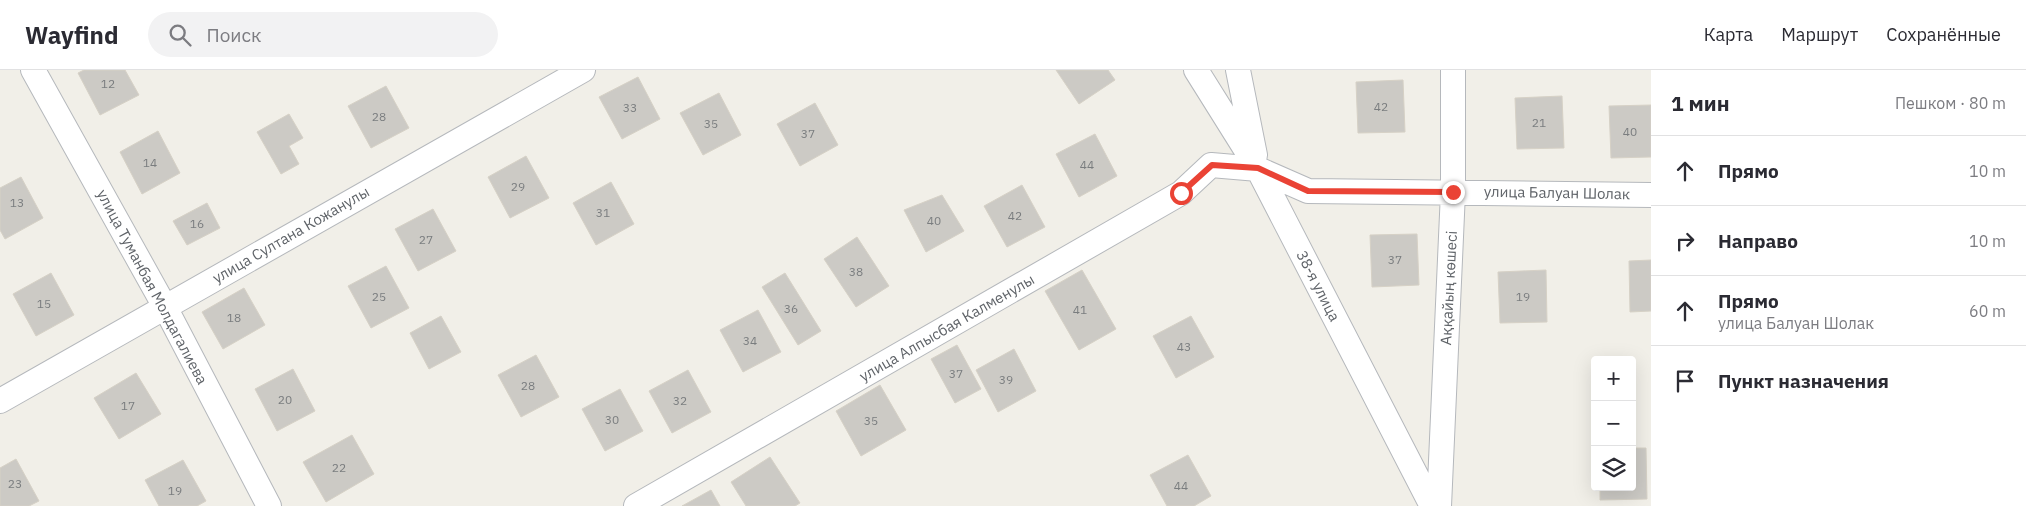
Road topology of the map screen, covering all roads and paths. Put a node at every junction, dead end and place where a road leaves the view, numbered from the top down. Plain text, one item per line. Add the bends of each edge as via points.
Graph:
1 (33, 70) edge
2 (582, 70) edge
3 (1196, 70) edge
4 (1238, 70) edge
5 (1453, 70) edge
6 (1258, 168) junction
7 (1453, 192) junction
8 (1651, 195) edge
9 (165, 307) junction
10 (0, 401) edge
11 (269, 506) edge
12 (636, 506) edge
13 (1432, 506) edge
14 (1439, 506) edge

1 - 9 street, улица Туманбая Молдагалиева
2 - 9 street, улица Султана Кожанулы
3 - 6 street, 38-я улица
4 - 6 street
5 - 7 street, Аққайың көшесі
6 - 7 street, улица Балуан Шолак via 1308,191
6 - 12 street, улица Алпысбая Калменулы via 1212,165 1181,193
6 - 13 street, 38-я улица
7 - 8 street, улица Балуан Шолак
7 - 14 street, Аққайың көшесі
9 - 10 street, улица Султана Кожанулы
9 - 11 street, улица Туманбая Молдагалиева

